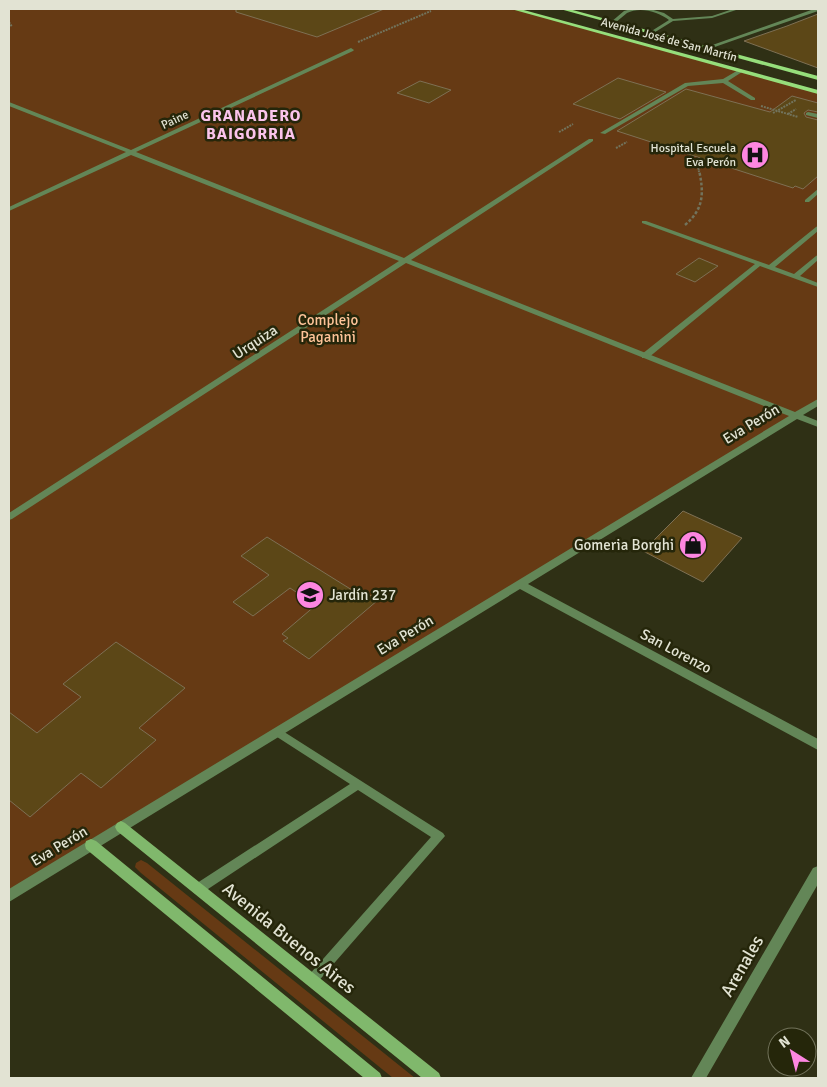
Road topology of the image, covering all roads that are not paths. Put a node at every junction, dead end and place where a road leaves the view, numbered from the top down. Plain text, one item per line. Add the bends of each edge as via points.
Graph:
1 (514, 9) edge
2 (563, 9) edge
3 (621, 9) edge
4 (637, 9) edge
5 (737, 9) edge
6 (818, 9) edge
7 (627, 12) junction
8 (672, 20) junction
9 (614, 22) junction
10 (633, 28) junction
11 (652, 33) junction
12 (615, 37) junction
13 (352, 47) road end
14 (708, 48) junction
15 (740, 71) junction
16 (818, 78) edge
17 (724, 81) junction
18 (818, 92) edge
19 (754, 101) road end
20 (9, 104) edge
21 (806, 116) road end
22 (818, 116) edge
23 (603, 133) dead end
24 (591, 140) dead end
25 (131, 152) junction
26 (818, 191) edge
27 (807, 201) dead end
28 (9, 209) edge
29 (644, 222) dead end
30 (818, 228) edge
31 (818, 257) edge
32 (405, 261) junction
33 (759, 264) junction
34 (770, 268) junction
35 (796, 277) junction
36 (818, 285) edge
37 (645, 356) junction
38 (818, 402) edge
39 (796, 416) junction
40 (818, 424) edge
41 (9, 517) edge
42 (520, 584) junction
43 (278, 732) junction
44 (818, 745) edge
45 (358, 784) junction
46 (121, 827) junction
47 (91, 845) junction
48 (818, 872) edge
49 (198, 889) junction
50 (9, 896) edge
51 (312, 980) junction
52 (375, 1078) edge
53 (434, 1078) edge
54 (698, 1078) edge

1 - 12 main road, Avenida José de San Martín
2 - 9 main road, Avenida José de San Martín
3 - 7 lane
4 - 7 lane
4 - 8 lane via 662,13
5 - 8 lane via 712,17
6 - 14 street
7 - 9 lane
8 - 11 lane
9 - 10 main road, Avenida José de San Martín
10 - 11 main road, Avenida José de San Martín
10 - 12 main road
11 - 14 main road, Avenida José de San Martín
12 - 15 main road, Avenida José de San Martín
13 - 25 street, Paine
14 - 16 main road, Avenida José de San Martín
15 - 17 street
15 - 18 main road, Avenida José de San Martín
17 - 19 street
17 - 23 street via 687,84
20 - 25 street
21 - 22 street
24 - 32 street, Urquiza
25 - 28 street, Paine
25 - 32 street
26 - 27 lane
29 - 33 lane
30 - 34 lane
31 - 35 lane
32 - 37 street
32 - 41 street, Urquiza
33 - 34 lane
33 - 37 lane
34 - 35 lane
35 - 36 lane
37 - 39 street
38 - 39 street, Eva Perón
39 - 40 street
39 - 42 street, Eva Perón
42 - 43 street, Eva Perón
42 - 44 street, San Lorenzo
43 - 45 lane
43 - 46 street, Eva Perón
45 - 49 lane
45 - 51 lane via 439,836
46 - 47 street, Eva Perón
46 - 49 main road, Avenida Buenos Aires
47 - 50 street, Eva Perón
47 - 52 main road
48 - 54 street, Arenales
49 - 51 main road, Avenida Buenos Aires
51 - 53 main road, Avenida Buenos Aires

